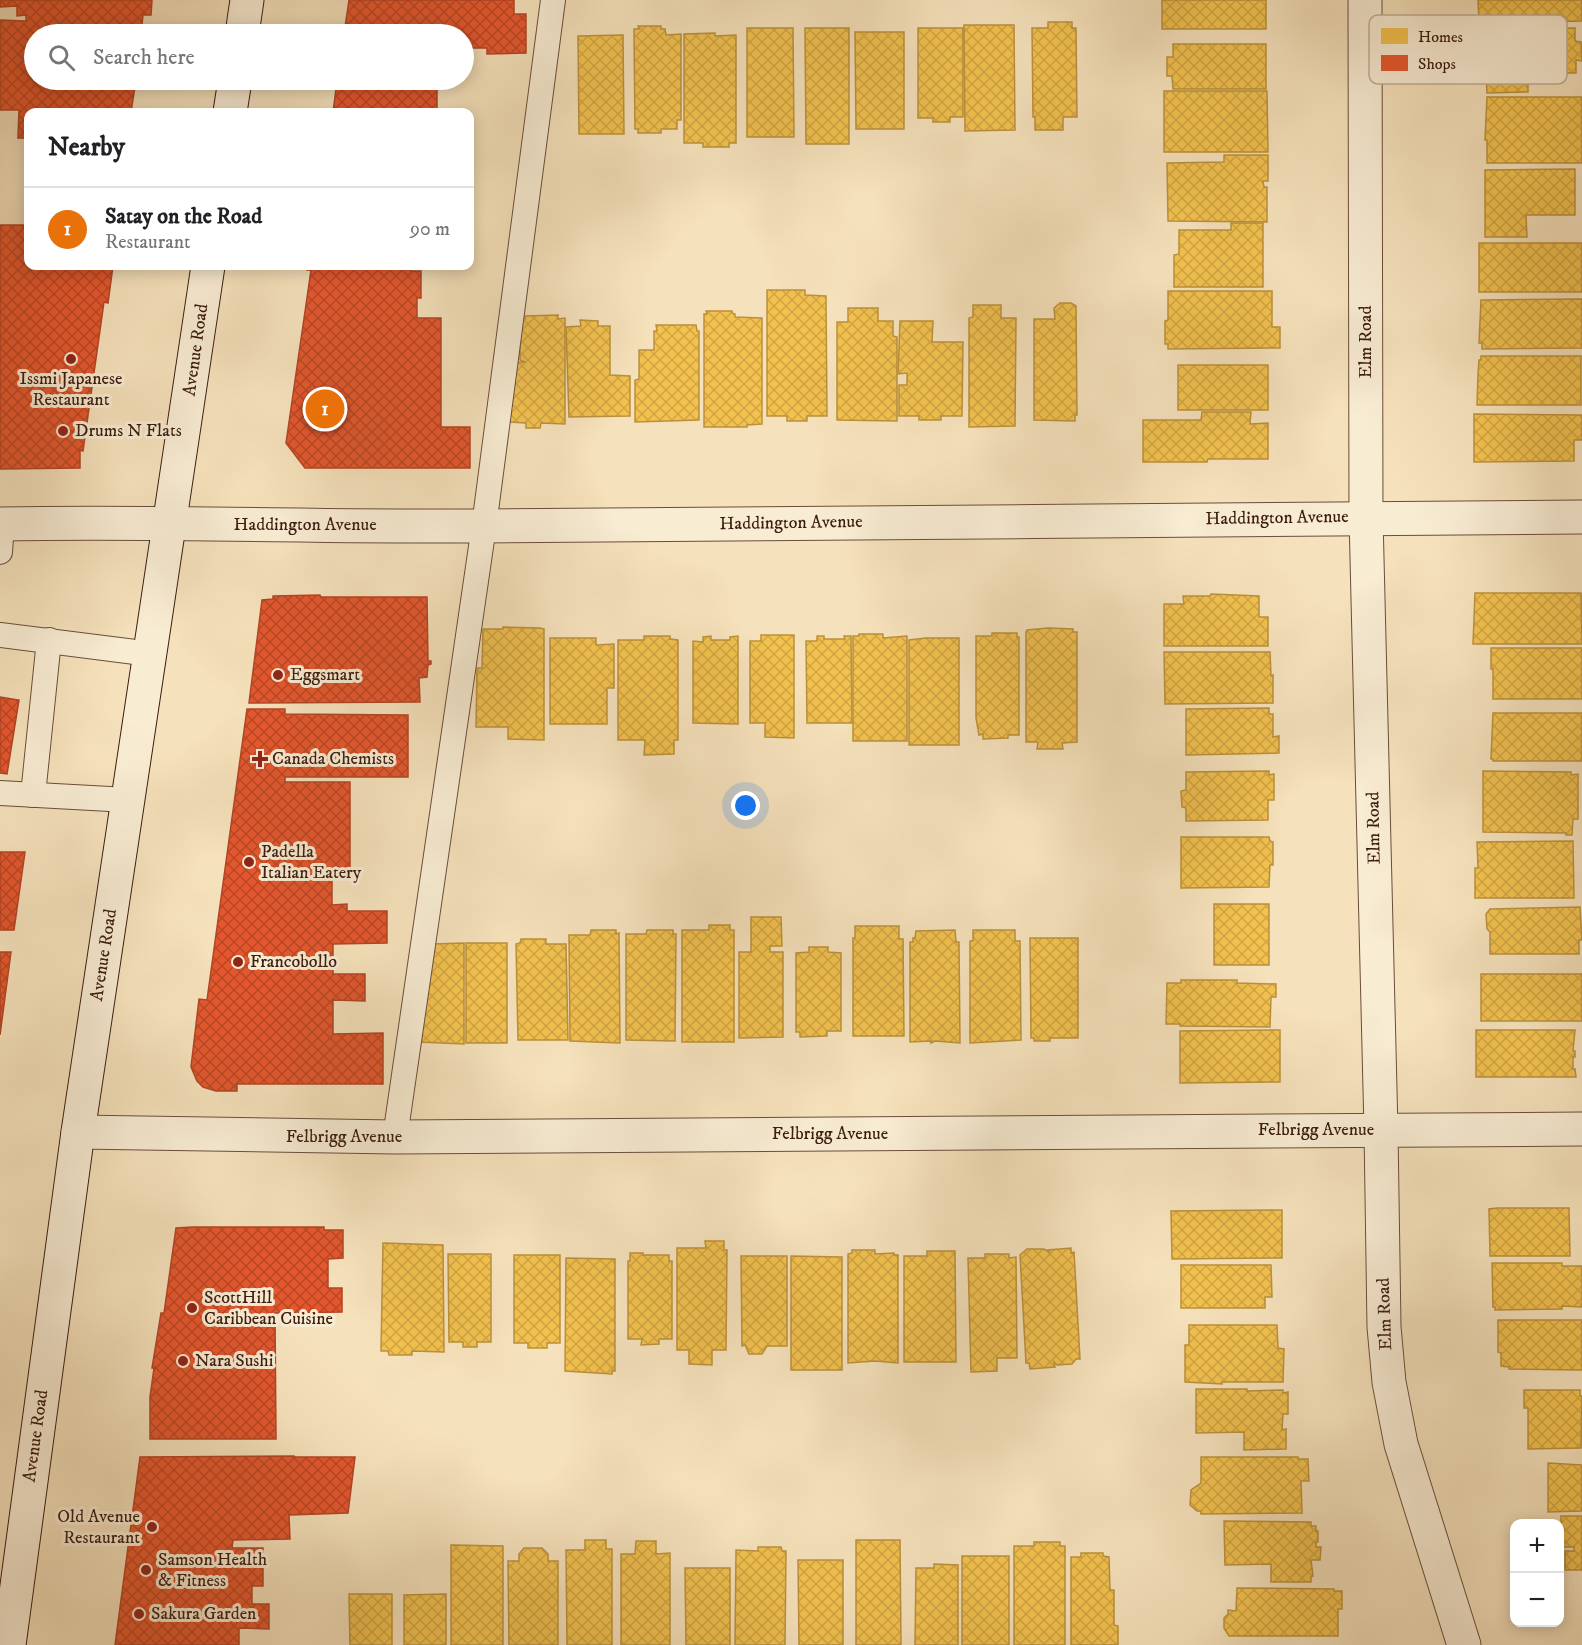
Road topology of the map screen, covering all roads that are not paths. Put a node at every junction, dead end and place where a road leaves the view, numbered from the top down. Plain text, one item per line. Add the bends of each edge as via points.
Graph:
1 (247, 0) edge
2 (553, 0) edge
3 (1365, 0) edge
4 (243, 24) edge
5 (233, 90) edge
6 (231, 108) edge
7 (207, 270) edge
8 (1366, 517) junction
9 (1582, 517) edge
10 (170, 525) junction
11 (484, 526) junction
12 (1, 533) edge
13 (0, 635) edge
14 (49, 640) junction
15 (151, 654) junction
16 (0, 793) edge
17 (33, 795) junction
18 (128, 800) junction
19 (1582, 1129) edge
20 (1382, 1130) junction
21 (78, 1132) junction
22 (395, 1137) junction
23 (9, 1645) edge
24 (1464, 1645) edge

1 - 4 street
2 - 11 lane
3 - 8 street, Elm Road
5 - 6 street
7 - 10 street, Avenue Road
8 - 9 street, Haddington Avenue
8 - 11 street, Haddington Avenue
8 - 20 street, Elm Road
10 - 11 street, Haddington Avenue
10 - 12 street, Haddington Avenue via 96,522
10 - 15 street, Avenue Road
11 - 22 lane
13 - 14 lane
14 - 15 lane
14 - 17 lane
15 - 18 street, Avenue Road
16 - 17 lane
17 - 18 lane
18 - 21 street, Avenue Road
19 - 20 street, Felbrigg Avenue
20 - 22 street, Felbrigg Avenue
20 - 24 street, Elm Road via 1384,1328 1389,1382 1401,1444
21 - 22 street, Felbrigg Avenue
21 - 23 street, Avenue Road

